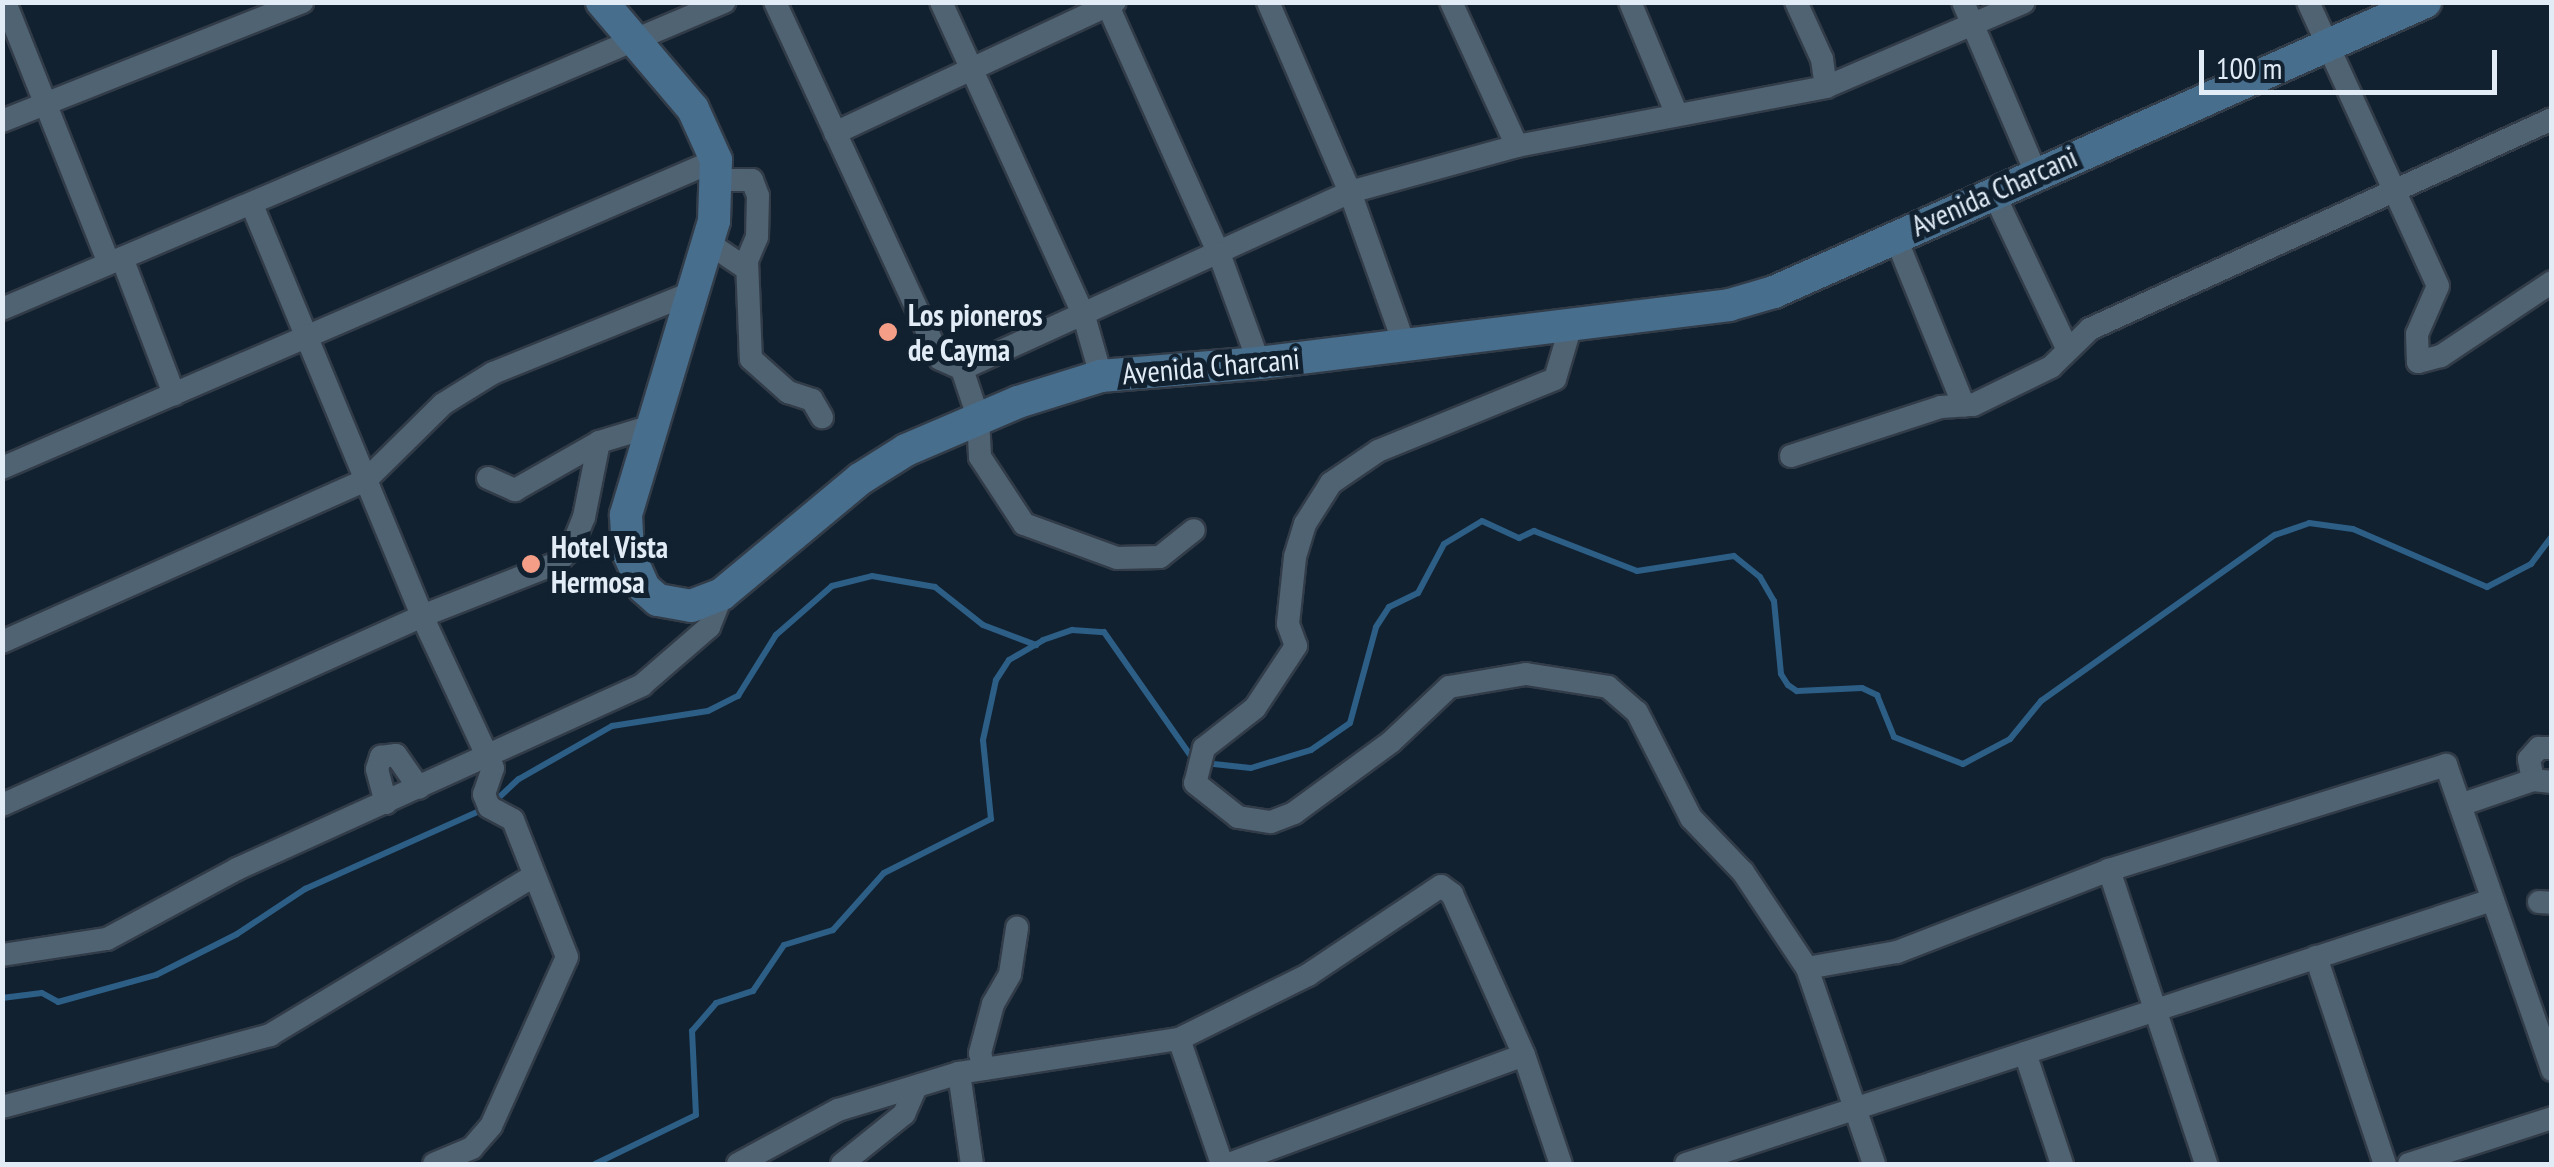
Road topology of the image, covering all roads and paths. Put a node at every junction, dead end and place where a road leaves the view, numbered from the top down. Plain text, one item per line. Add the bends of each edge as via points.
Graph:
1 (5, 2) edge
2 (302, 2) edge
3 (602, 2) edge
4 (724, 2) edge
5 (775, 2) edge
6 (941, 2) edge
7 (1268, 2) edge
8 (1451, 2) edge
9 (1630, 2) edge
10 (1796, 2) edge
11 (1964, 2) edge
12 (2024, 2) edge
13 (2308, 2) edge
14 (2425, 2) edge
15 (1112, 4) edge
16 (1973, 25) junction
17 (638, 44) junction
18 (2326, 44) junction
19 (972, 69) junction
20 (1826, 88) junction
21 (47, 103) junction
22 (1678, 114) junction
23 (2552, 119) edge
24 (2, 121) edge
25 (835, 133) junction
26 (1517, 146) junction
27 (716, 170) junction
28 (2035, 171) junction
29 (1992, 190) junction
30 (1350, 192) junction
31 (2393, 194) junction
32 (252, 205) junction
33 (1895, 236) junction
34 (707, 242) junction
35 (1220, 256) junction
36 (116, 260) junction
37 (747, 269) junction
38 (2552, 282) edge
39 (691, 293) junction
40 (2, 309) edge
41 (1084, 316) junction
42 (1572, 322) junction
43 (306, 337) junction
44 (1404, 344) junction
45 (2066, 346) junction
46 (1259, 363) junction
47 (962, 369) junction
48 (1100, 376) junction
49 (174, 394) junction
50 (1964, 406) junction
51 (978, 416) junction
52 (822, 417) dead end
53 (652, 426) junction
54 (598, 442) junction
55 (1791, 456) dead end
56 (2, 468) edge
57 (488, 478) dead end
58 (366, 480) junction
59 (1194, 530) dead end
60 (722, 594) junction
61 (422, 616) junction
62 (2, 642) edge
63 (2552, 748) edge
64 (488, 759) junction
65 (2542, 781) edge
66 (419, 788) junction
67 (386, 803) junction
68 (2, 805) edge
69 (2460, 805) junction
70 (2109, 870) junction
71 (534, 876) junction
72 (2492, 900) junction
73 (1017, 928) dead end
74 (2, 955) edge
75 (2316, 957) junction
76 (1807, 968) junction
77 (2157, 1010) junction
78 (1180, 1038) junction
79 (2025, 1053) junction
80 (1524, 1055) junction
81 (984, 1069) junction
82 (2552, 1070) edge
83 (959, 1073) junction
84 (915, 1089) junction
85 (2, 1107) edge
86 (1856, 1109) junction
87 (2552, 1118) edge
88 (1702, 1162) edge
89 (434, 1164) edge
90 (738, 1164) edge
91 (842, 1164) edge
92 (972, 1164) edge
93 (1222, 1164) edge
94 (1230, 1164) edge
95 (1561, 1164) edge
96 (1874, 1164) edge
97 (2062, 1164) edge
98 (2206, 1164) edge
99 (2386, 1164) edge
100 (2408, 1164) edge

1 - 21 street
2 - 21 street
3 - 17 main road
4 - 17 street
5 - 25 street
6 - 19 street
7 - 30 street
8 - 26 street
9 - 22 street
10 - 20 street via 1822,59
11 - 16 street
12 - 16 street
13 - 18 street
14 - 18 main road, Avenida Charcani
15 - 19 street
15 - 35 street
16 - 20 street
16 - 28 street
17 - 27 main road via 693,109
17 - 32 street
18 - 28 main road, Avenida Charcani
18 - 31 street
19 - 25 street
19 - 41 street
20 - 22 street
21 - 24 street
21 - 36 street
22 - 26 street
23 - 31 street
25 - 47 street via 940,359
26 - 30 street
27 - 34 main road, Avenida Charcani
27 - 37 street via 752,180 758,196
27 - 43 street
28 - 29 main road, Avenida Charcani
29 - 33 main road, Avenida Charcani
29 - 45 street
30 - 35 street
30 - 44 street
31 - 38 street via 2438,286 2416,334 2418,362 2441,356
31 - 45 street
32 - 36 street
32 - 43 street
33 - 42 main road, Avenida Charcani via 1774,292 1729,304
33 - 50 street
34 - 37 street
34 - 39 main road, Avenida Charcani
35 - 41 street
35 - 46 street
36 - 40 street
36 - 49 street
37 - 52 street via 751,359 788,392 812,400
39 - 53 main road, Avenida Charcani
39 - 58 street via 494,373 443,404
41 - 47 street
41 - 48 street
42 - 44 main road, Avenida Charcani
42 - 76 street via 1555,379 1378,450 1331,483 1305,524 1295,557 1288,624 1296,646 1255,708 1204,748 1195,762 1195,783 1238,817 1271,822 1294,814 1391,742 1448,687 1526,674 1608,687 1637,712 1691,818 1743,872
43 - 49 street
43 - 58 street
44 - 46 main road, Avenida Charcani
45 - 50 street via 2051,367
46 - 48 main road, Avenida Charcani
47 - 51 street
48 - 51 main road, Avenida Charcani
49 - 56 street
50 - 55 street
51 - 59 street via 980,457 1024,524 1117,558 1160,556
51 - 60 main road, Avenida Charcani via 860,479
53 - 54 street
53 - 60 main road, Avenida Charcani via 626,515 636,572 644,588 673,604
54 - 57 street via 512,491
54 - 61 street via 584,517 564,558
58 - 61 street
58 - 62 street
60 - 64 street via 709,627 642,684 558,719
61 - 64 street
61 - 68 street
63 - 65 street via 2539,748 2529,759
64 - 66 street
64 - 71 street via 494,771 484,796 489,807 513,820
65 - 69 street
66 - 67 street
66 - 67 street via 396,755 381,756 377,769
67 - 74 street via 238,869 106,939
69 - 70 street via 2446,765
69 - 72 street
70 - 76 street via 1897,952
70 - 77 street
71 - 85 street via 270,1035
71 - 89 street via 567,958 491,1126 472,1148
72 - 75 street
72 - 82 street
73 - 81 street via 1010,974 993,1004 980,1053
75 - 77 street
75 - 99 street
76 - 86 street
77 - 79 street
77 - 98 street
78 - 80 street via 1308,974 1442,886 1452,894
78 - 81 street
78 - 93 street
79 - 86 street
79 - 97 street
80 - 94 street
80 - 95 street
81 - 83 street
83 - 84 street
83 - 92 street
84 - 90 street via 838,1110
84 - 91 street via 904,1114
86 - 88 street
86 - 96 street
87 - 100 street

